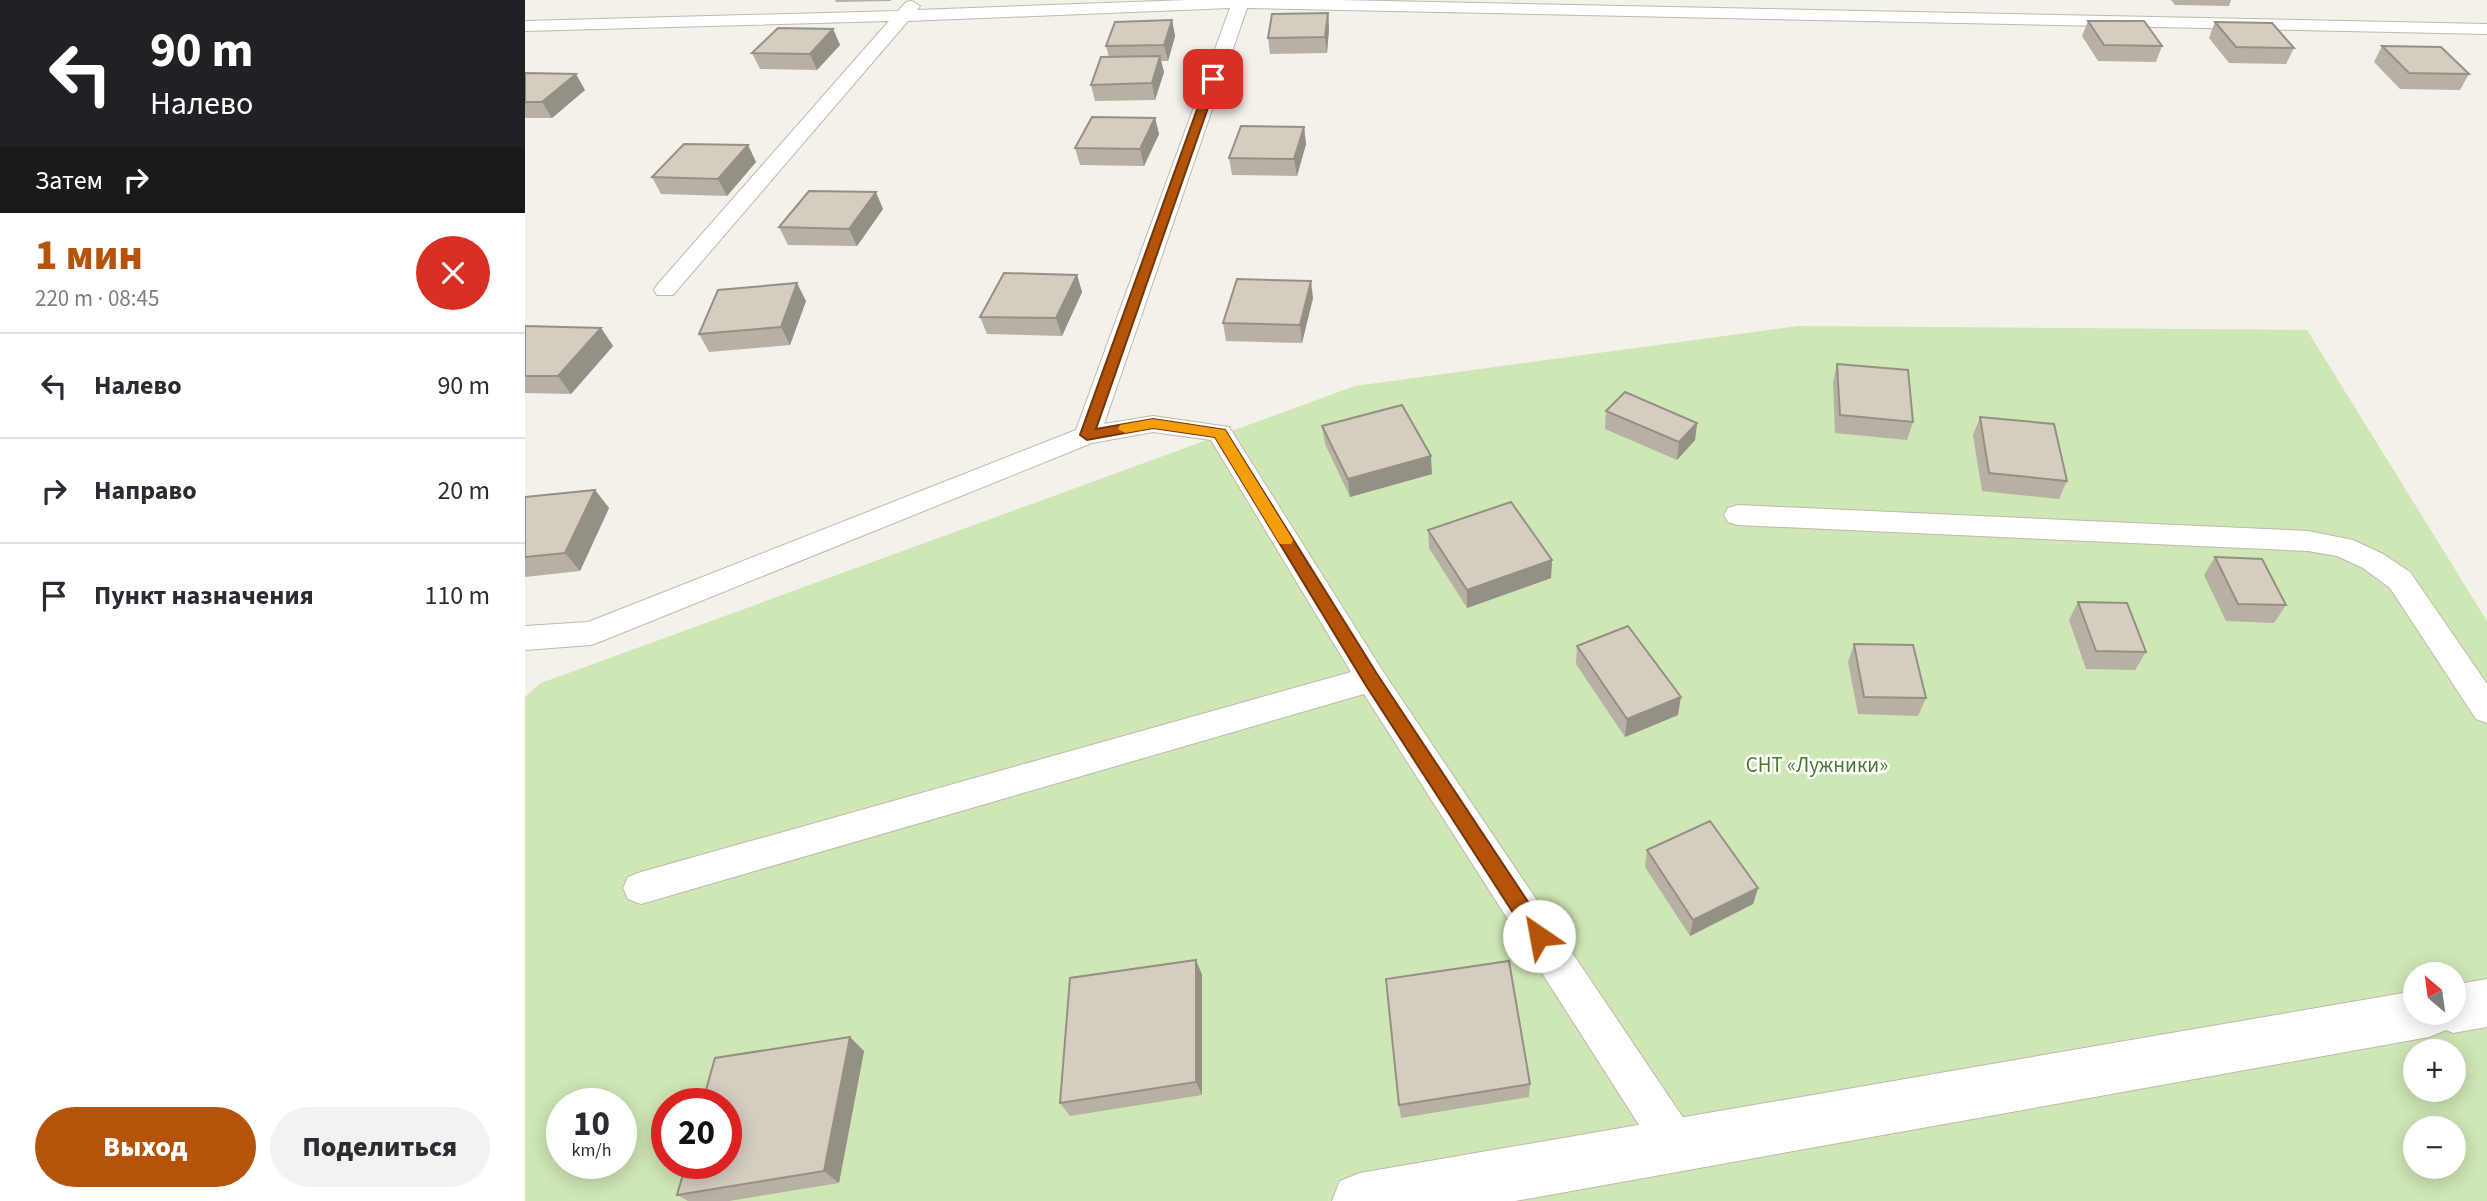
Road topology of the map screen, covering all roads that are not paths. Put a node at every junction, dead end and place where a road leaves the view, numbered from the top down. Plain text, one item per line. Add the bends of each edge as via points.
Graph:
1 (917, 0) edge
2 (1241, 1) edge
3 (904, 16) junction
4 (525, 26) edge
5 (2487, 29) edge
6 (665, 290) dead end
7 (1087, 435) junction
8 (1738, 515) dead end
9 (525, 638) edge
10 (1371, 679) junction
11 (2487, 710) edge
12 (641, 888) dead end
13 (2487, 1003) edge
14 (2466, 1007) edge
15 (2403, 1017) edge
16 (1677, 1146) junction
17 (1513, 1188) edge
18 (1360, 1201) edge

1 - 3 lane
2 - 3 lane
2 - 5 lane
2 - 7 lane
3 - 4 lane
3 - 6 lane
7 - 9 lane via 591,633
7 - 10 lane via 1153,424 1220,433
8 - 11 lane via 2308,541 2343,547 2400,580
10 - 12 lane
10 - 16 lane
13 - 14 street
15 - 16 street
16 - 17 street
17 - 18 street

